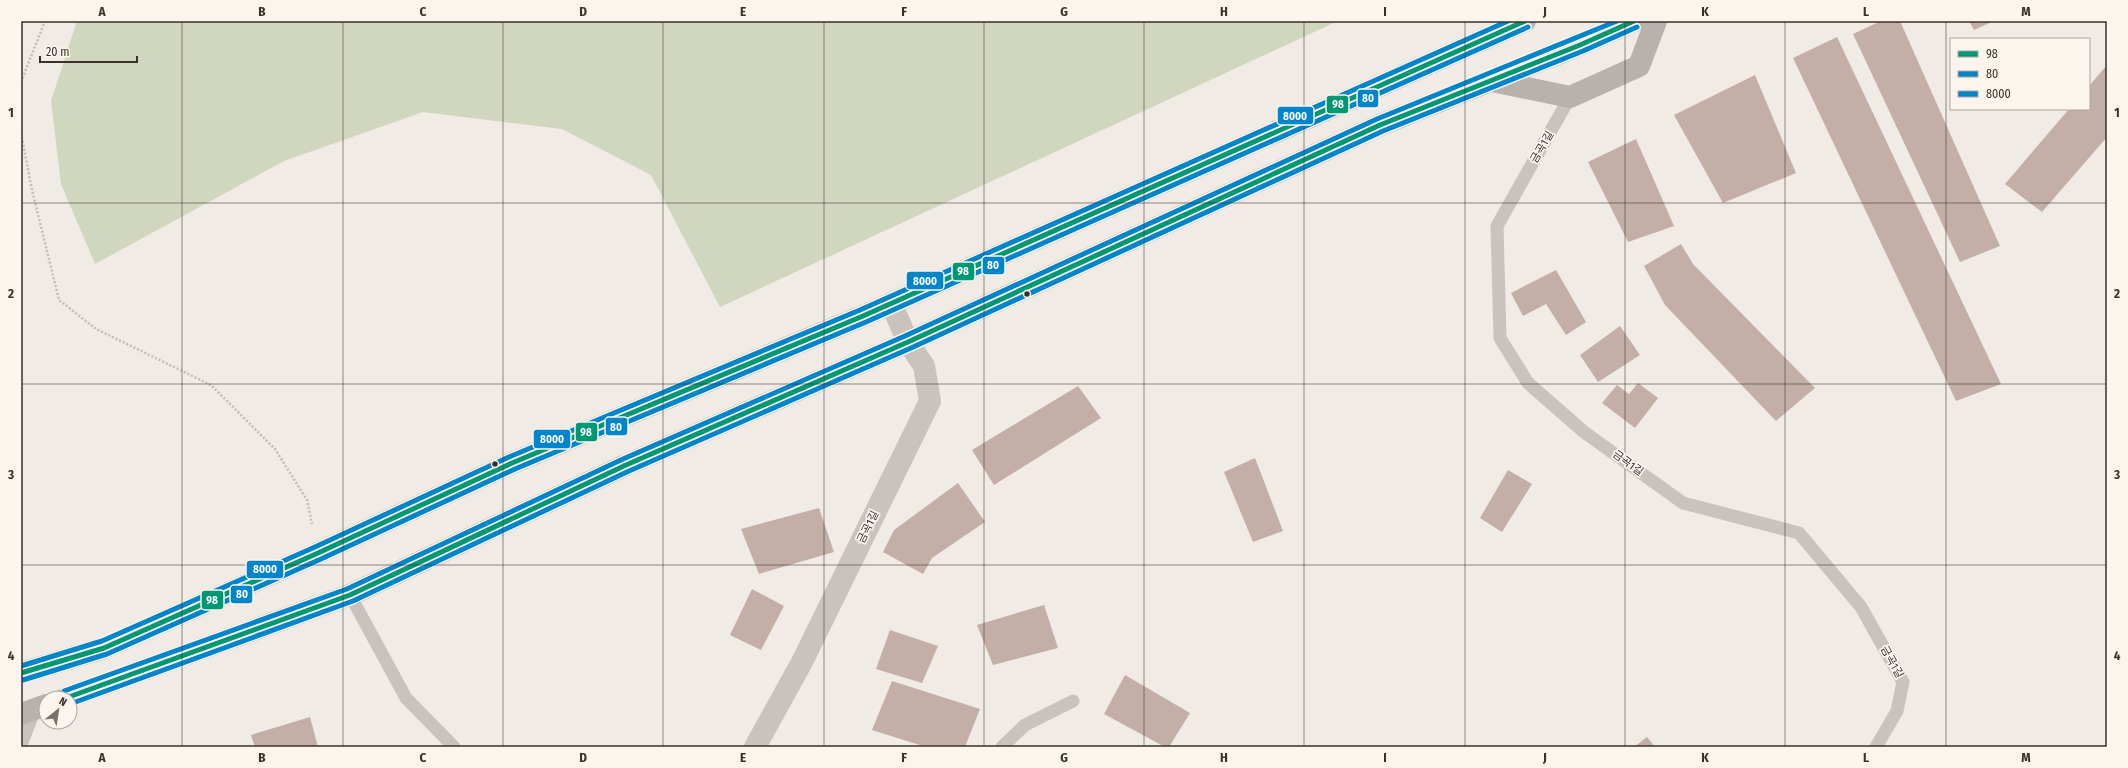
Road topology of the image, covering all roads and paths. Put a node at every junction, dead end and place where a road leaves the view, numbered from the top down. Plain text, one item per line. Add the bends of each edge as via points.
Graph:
1 (45, 21) edge
2 (1501, 21) edge
3 (1525, 21) edge
4 (1634, 21) edge
5 (1656, 21) edge
6 (1468, 47) junction
7 (1492, 81) junction
8 (21, 82) edge
9 (1570, 97) junction
10 (21, 133) edge
11 (892, 304) junction
12 (908, 342) junction
13 (318, 553) junction
14 (350, 596) junction
15 (21, 673) edge
16 (78, 694) edge
17 (1074, 701) dead end
18 (34, 710) edge
19 (21, 745) edge
20 (454, 747) edge
21 (755, 747) edge
22 (1002, 747) edge
23 (1876, 747) edge

1 - 8 path
2 - 6 lane
3 - 6 main road
4 - 7 main road
5 - 9 main road via 1639,66
6 - 11 main road
7 - 9 main road
7 - 12 main road via 1380,126
9 - 23 lane, 금곡1길 via 1497,226 1500,338 1528,383 1584,432 1682,503 1799,533 1861,607 1903,682 1897,710
10 - 13 path via 59,300 96,330 211,386 275,449 308,500
11 - 12 street, 금곡1길
11 - 13 main road via 512,463
12 - 14 main road via 626,465
12 - 21 street, 금곡1길 via 924,366 930,401 802,662
13 - 15 main road via 104,648
14 - 16 main road
14 - 20 lane via 406,698
17 - 22 lane via 1025,725
18 - 19 lane

